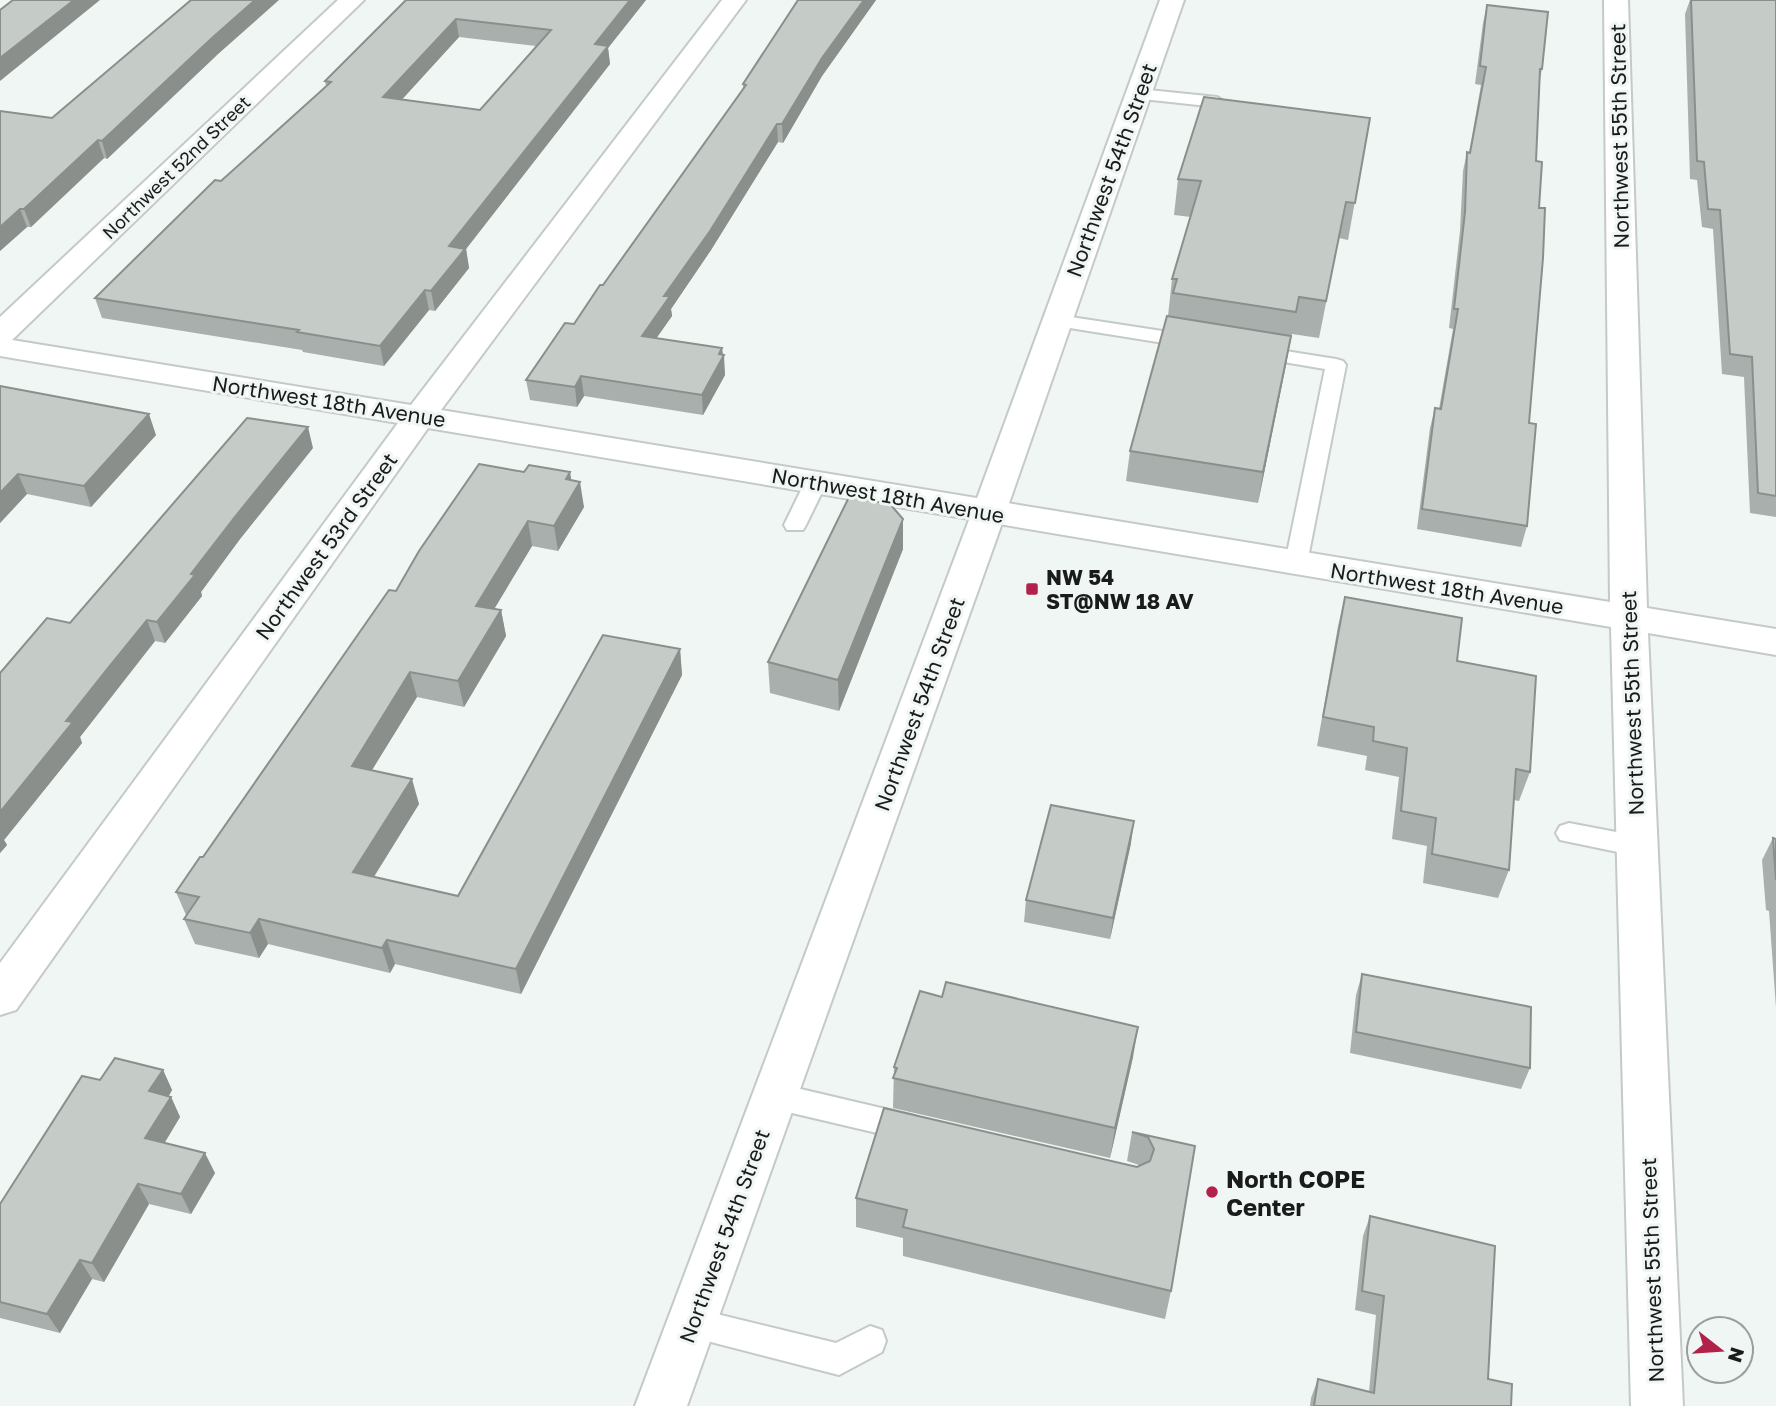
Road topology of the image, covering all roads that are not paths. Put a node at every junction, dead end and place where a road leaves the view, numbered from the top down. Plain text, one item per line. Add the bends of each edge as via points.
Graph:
1 (352, 0) edge
2 (734, 0) edge
3 (1172, 0) edge
4 (1616, 0) edge
5 (1139, 94) junction
6 (1217, 102) edge
7 (1058, 321) junction
8 (0, 334) edge
9 (1214, 345) edge
10 (0, 346) edge
11 (1241, 350) edge
12 (420, 416) junction
13 (816, 482) junction
14 (989, 512) junction
15 (794, 525) dead end
16 (1296, 563) junction
17 (1629, 618) junction
18 (1776, 642) edge
19 (1569, 833) dead end
20 (1637, 846) junction
21 (0, 997) edge
22 (775, 1096) junction
23 (933, 1133) edge
24 (692, 1323) junction
25 (870, 1341) dead end
26 (661, 1406) edge
27 (1657, 1406) edge

1 - 8 street, Northwest 52nd Street
2 - 12 street, Northwest 53rd Street
3 - 5 street, Northwest 54th Street
4 - 17 street, Northwest 55th Street
5 - 6 lane
5 - 7 street, Northwest 54th Street
7 - 9 lane
7 - 14 street, Northwest 54th Street
10 - 12 street, Northwest 18th Avenue
11 - 16 lane via 1336,365
12 - 13 street, Northwest 18th Avenue
12 - 21 street, Northwest 53rd Street
13 - 14 street, Northwest 18th Avenue
13 - 15 lane
14 - 16 street, Northwest 18th Avenue
14 - 22 street, Northwest 54th Street
16 - 17 street, Northwest 18th Avenue
17 - 18 street, Northwest 18th Avenue
17 - 20 street, Northwest 55th Street
19 - 20 lane
20 - 27 street, Northwest 55th Street
22 - 23 lane
22 - 24 street, Northwest 54th Street
24 - 25 lane via 839,1359
24 - 26 street, Northwest 54th Street

